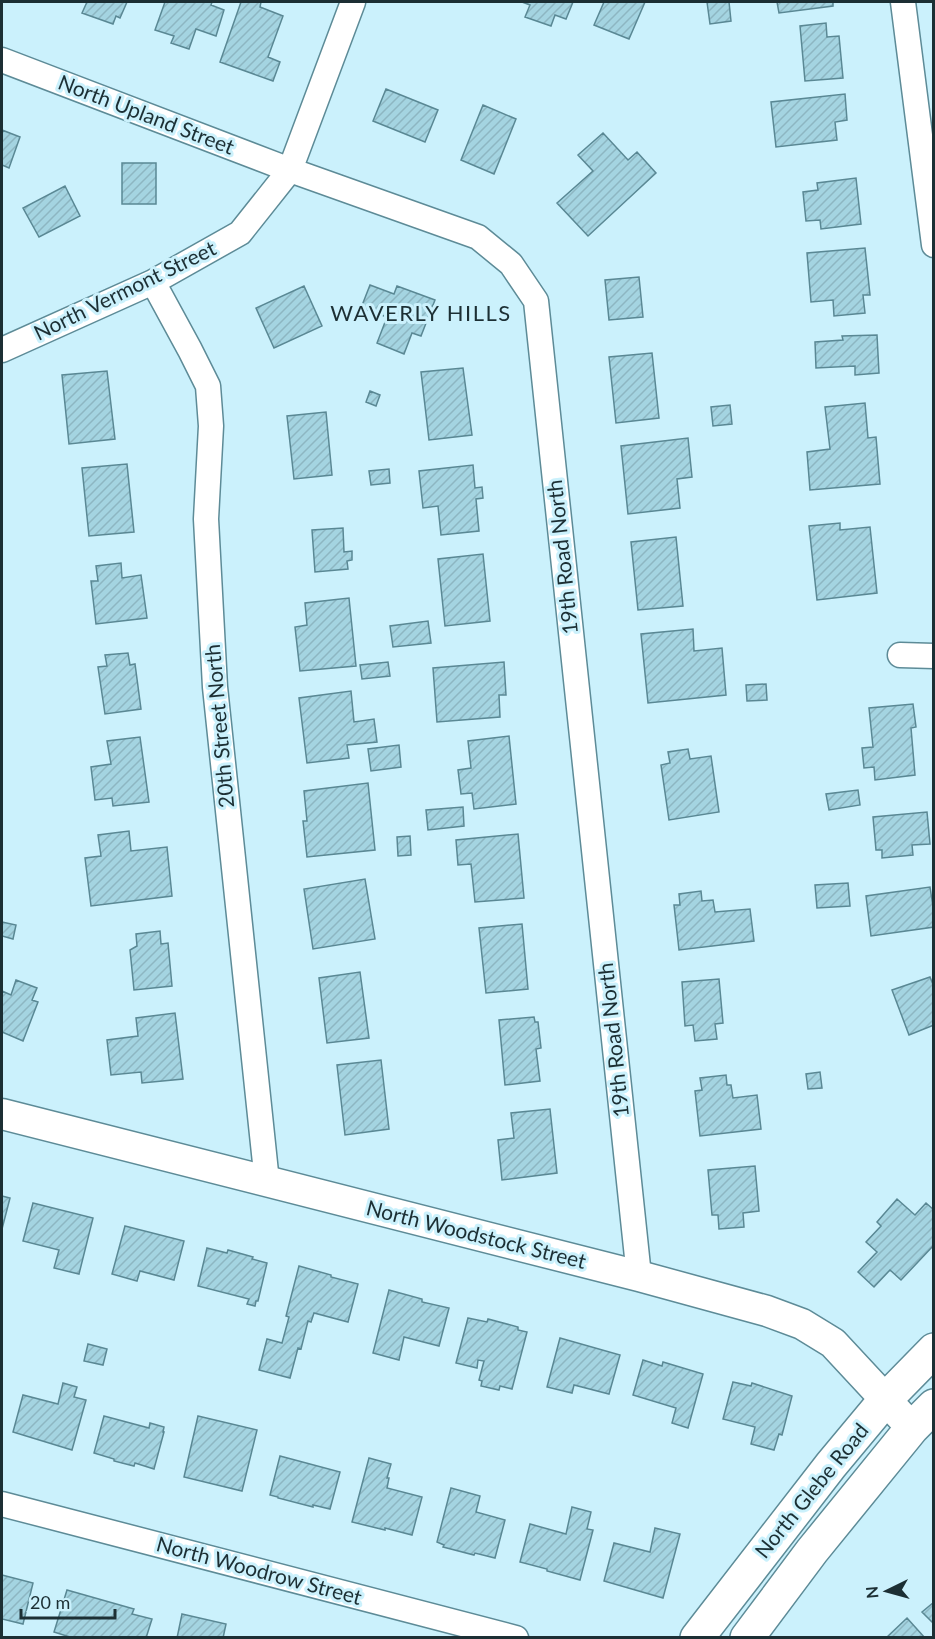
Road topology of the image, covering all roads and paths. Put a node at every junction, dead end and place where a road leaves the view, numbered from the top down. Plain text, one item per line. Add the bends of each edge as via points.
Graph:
1 (353, 2) edge
2 (903, 2) edge
3 (2, 60) edge
4 (290, 170) junction
5 (933, 245) edge
6 (153, 282) junction
7 (2, 350) edge
8 (900, 655) dead end
9 (933, 656) edge
10 (2, 1114) edge
11 (267, 1182) junction
12 (639, 1276) junction
13 (933, 1350) edge
14 (886, 1399) junction
15 (923, 1417) edge
16 (2, 1504) edge
17 (516, 1638) edge
18 (697, 1638) edge
19 (747, 1638) edge

1 - 4 street
2 - 5 street
3 - 4 street, North Upland Street
4 - 6 street, North Vermont Street via 240,233
4 - 12 street, 19th Road North via 478,237 511,264 536,301
6 - 7 street, North Vermont Street
6 - 11 street, 20th Street North via 208,386 211,426 206,519 215,687
8 - 9 street
10 - 11 street, North Woodstock Street
11 - 12 street, North Woodstock Street
12 - 14 street, North Woodstock Street via 802,1324 833,1343
13 - 14 main road, North Glebe Road
14 - 15 street, North Woodstock Street
14 - 18 main road, North Glebe Road
15 - 19 main road, North Glebe Road via 812,1551
16 - 17 street, North Woodrow Street

